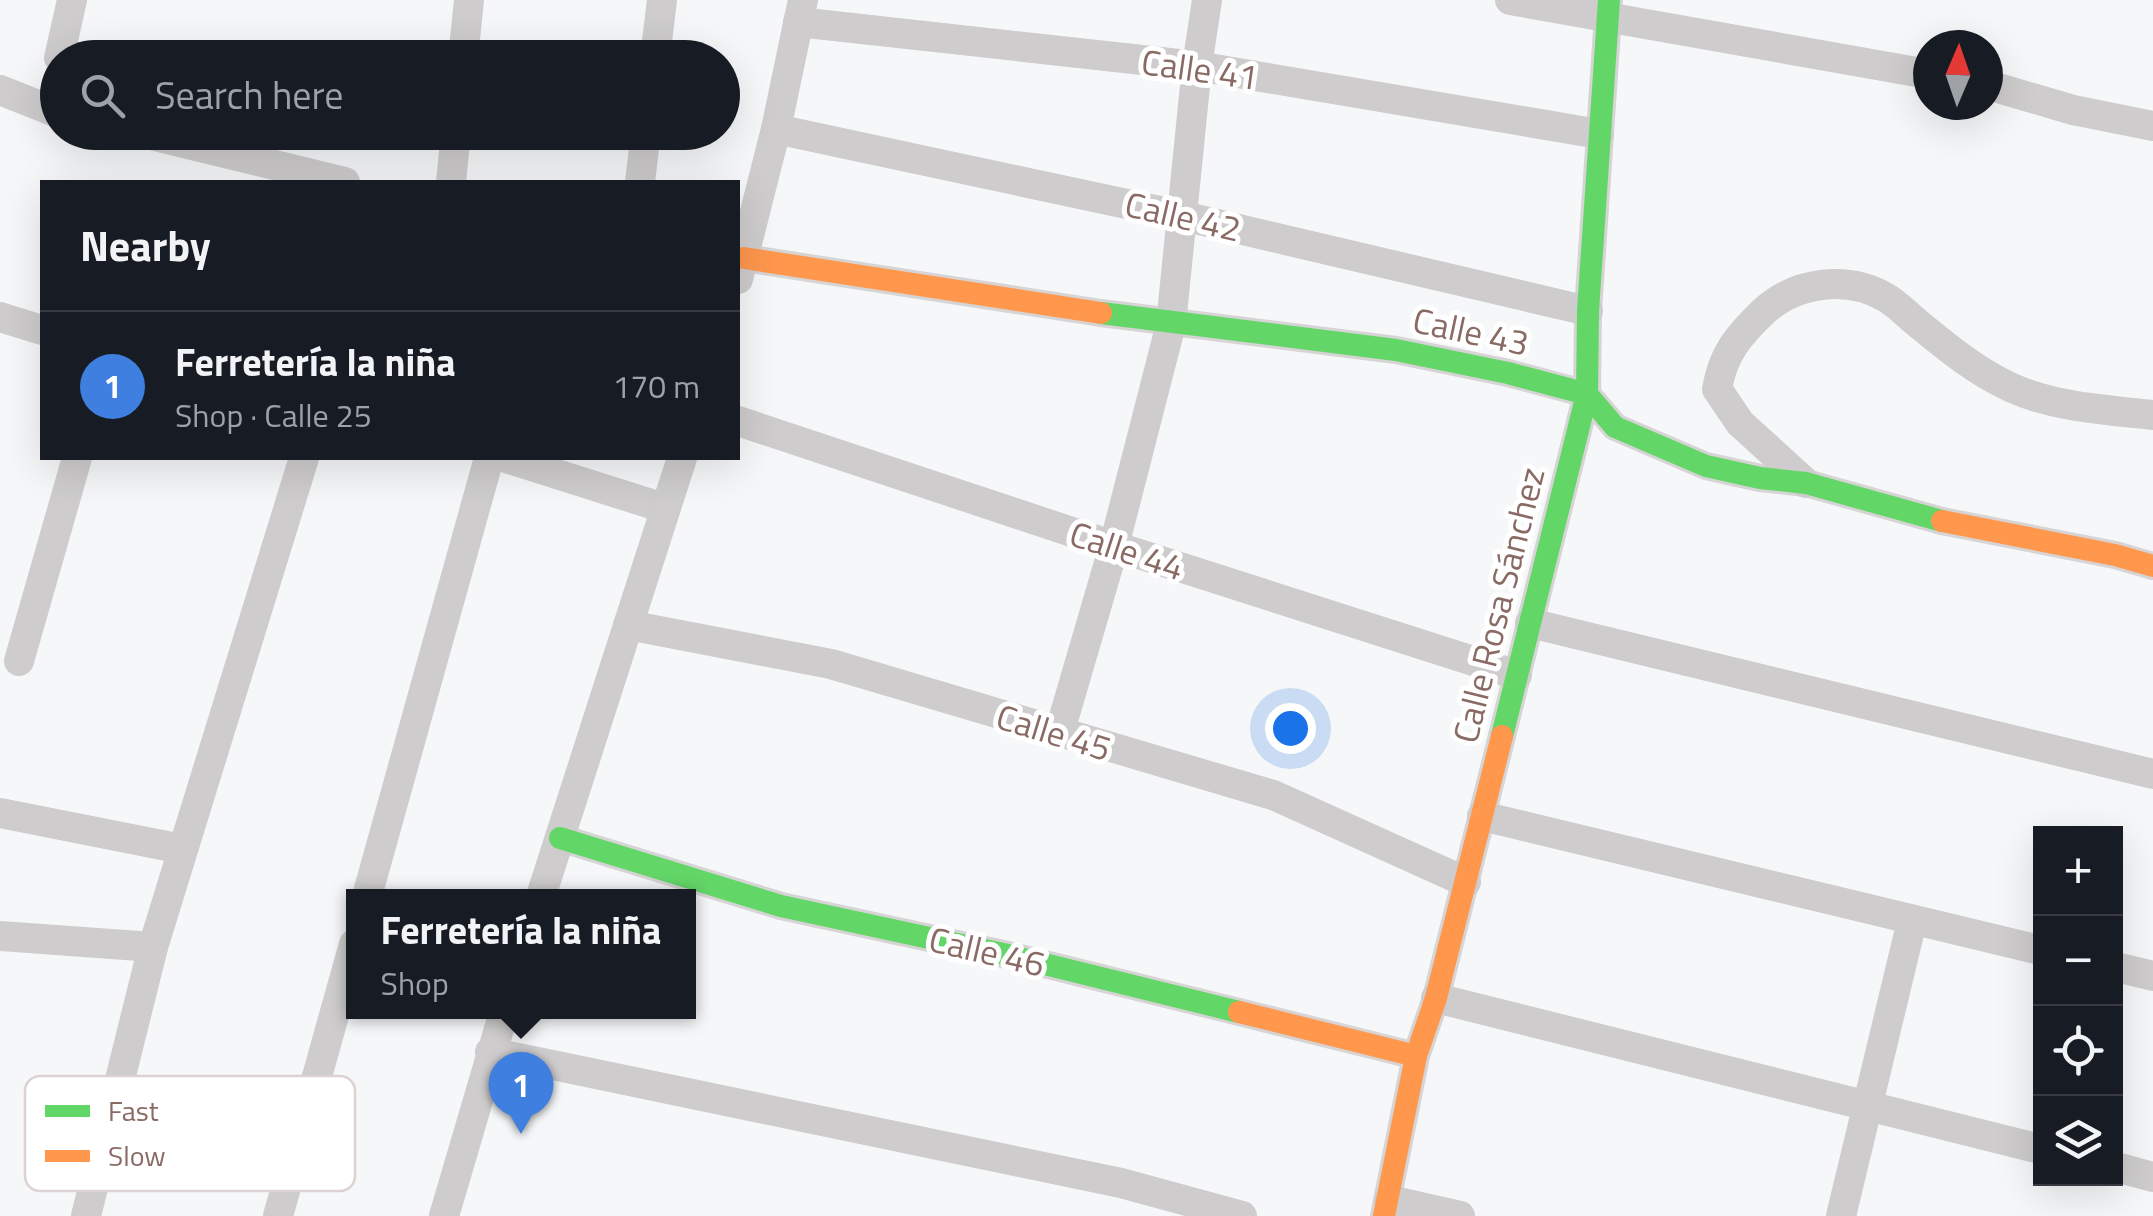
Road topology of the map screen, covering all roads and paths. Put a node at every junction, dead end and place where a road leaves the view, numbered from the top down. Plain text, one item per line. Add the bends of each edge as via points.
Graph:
1 (72, 0) edge
2 (468, 0) edge
3 (662, 0) edge
4 (1207, 0) edge
5 (1510, 0) edge
6 (1609, 8) edge
7 (800, 11) edge
8 (63, 40) edge
9 (465, 40) edge
10 (657, 40) edge
11 (1197, 66) junction
12 (1913, 71) edge
13 (2003, 89) edge
14 (0, 90) edge
15 (40, 107) edge
16 (2153, 126) edge
17 (776, 129) junction
18 (1599, 134) junction
19 (212, 150) edge
20 (454, 150) edge
21 (644, 150) edge
22 (336, 180) edge
23 (451, 180) edge
24 (640, 180) edge
25 (1183, 216) junction
26 (741, 269) edge
27 (1588, 312) junction
28 (0, 316) edge
29 (1172, 324) junction
30 (40, 329) edge
31 (1586, 394) junction
32 (2153, 414) edge
33 (740, 422) edge
34 (76, 460) edge
35 (303, 460) edge
36 (487, 460) edge
37 (519, 460) edge
38 (681, 460) edge
39 (566, 467) edge
40 (1806, 483) junction
41 (664, 508) junction
42 (1114, 546) junction
43 (2153, 566) edge
44 (1530, 623) junction
45 (628, 625) junction
46 (19, 662) dead end
47 (1517, 675) junction
48 (1059, 734) junction
49 (2153, 774) edge
50 (0, 813) edge
51 (1482, 816) junction
52 (560, 838) junction
53 (182, 849) junction
54 (1466, 882) junction
55 (369, 889) edge
56 (543, 889) edge
57 (1912, 922) junction
58 (0, 936) edge
59 (154, 948) junction
60 (2033, 948) edge
61 (2123, 969) edge
62 (346, 973) edge
63 (2153, 976) edge
64 (1436, 998) junction
65 (502, 1019) edge
66 (490, 1052) junction
67 (1416, 1056) junction
68 (122, 1076) edge
69 (317, 1076) edge
70 (1866, 1106) junction
71 (2033, 1147) edge
72 (2123, 1170) edge
73 (2153, 1177) edge
74 (92, 1191) edge
75 (285, 1191) edge
76 (1387, 1208) edge
77 (86, 1216) edge
78 (278, 1216) edge
79 (444, 1216) edge
80 (1242, 1216) edge
81 (1460, 1216) edge
82 (1841, 1216) edge

1 - 8 street
2 - 9 street
3 - 10 street
4 - 11 street
5 - 6 street
6 - 12 street
6 - 18 street, Calle Rosa Sánchez
7 - 11 street, Calle 41
7 - 17 street
11 - 18 street, Calle 41
11 - 25 street
13 - 16 street
14 - 15 street
17 - 25 street, Calle 42
17 - 26 street
18 - 27 street, Calle Rosa Sánchez
19 - 22 street
20 - 23 street
21 - 24 street
25 - 27 street, Calle 42
25 - 29 street
26 - 29 street, Calle 43
27 - 31 street, Calle Rosa Sánchez
28 - 30 street
29 - 31 street, Calle 43 via 1396,350
29 - 42 street
31 - 40 street via 1615,427 1706,466
31 - 44 street, Calle Rosa Sánchez
32 - 40 street via 2054,402 2012,388 1962,360 1884,296 1841,283 1805,288 1776,300 1732,344 1717,389 1740,423
33 - 42 street, Calle 44
34 - 46 street
35 - 53 street
36 - 55 street
37 - 39 street
38 - 41 street
39 - 41 street
40 - 43 street via 1952,524
41 - 45 street
42 - 47 street, Calle 44
42 - 48 street
44 - 47 street, Calle Rosa Sánchez
44 - 49 street
45 - 48 street, Calle 45 via 831,664
45 - 52 street
47 - 51 street, Calle Rosa Sánchez
48 - 54 street, Calle 45 via 1272,796
50 - 53 street
51 - 54 street, Calle Rosa Sánchez
51 - 57 street
52 - 56 street
52 - 67 street, Calle 46 via 780,906
53 - 59 street
54 - 64 street, Calle Rosa Sánchez
57 - 60 street
57 - 70 street
58 - 59 street
59 - 68 street
61 - 63 street
62 - 69 street
64 - 67 street, Calle Rosa Sánchez
64 - 70 street
65 - 66 street
66 - 79 street
66 - 80 street via 1120,1182
67 - 76 street, Calle Rosa Sánchez
70 - 71 street
70 - 82 street
72 - 73 street
74 - 77 street
75 - 78 street
76 - 81 street

